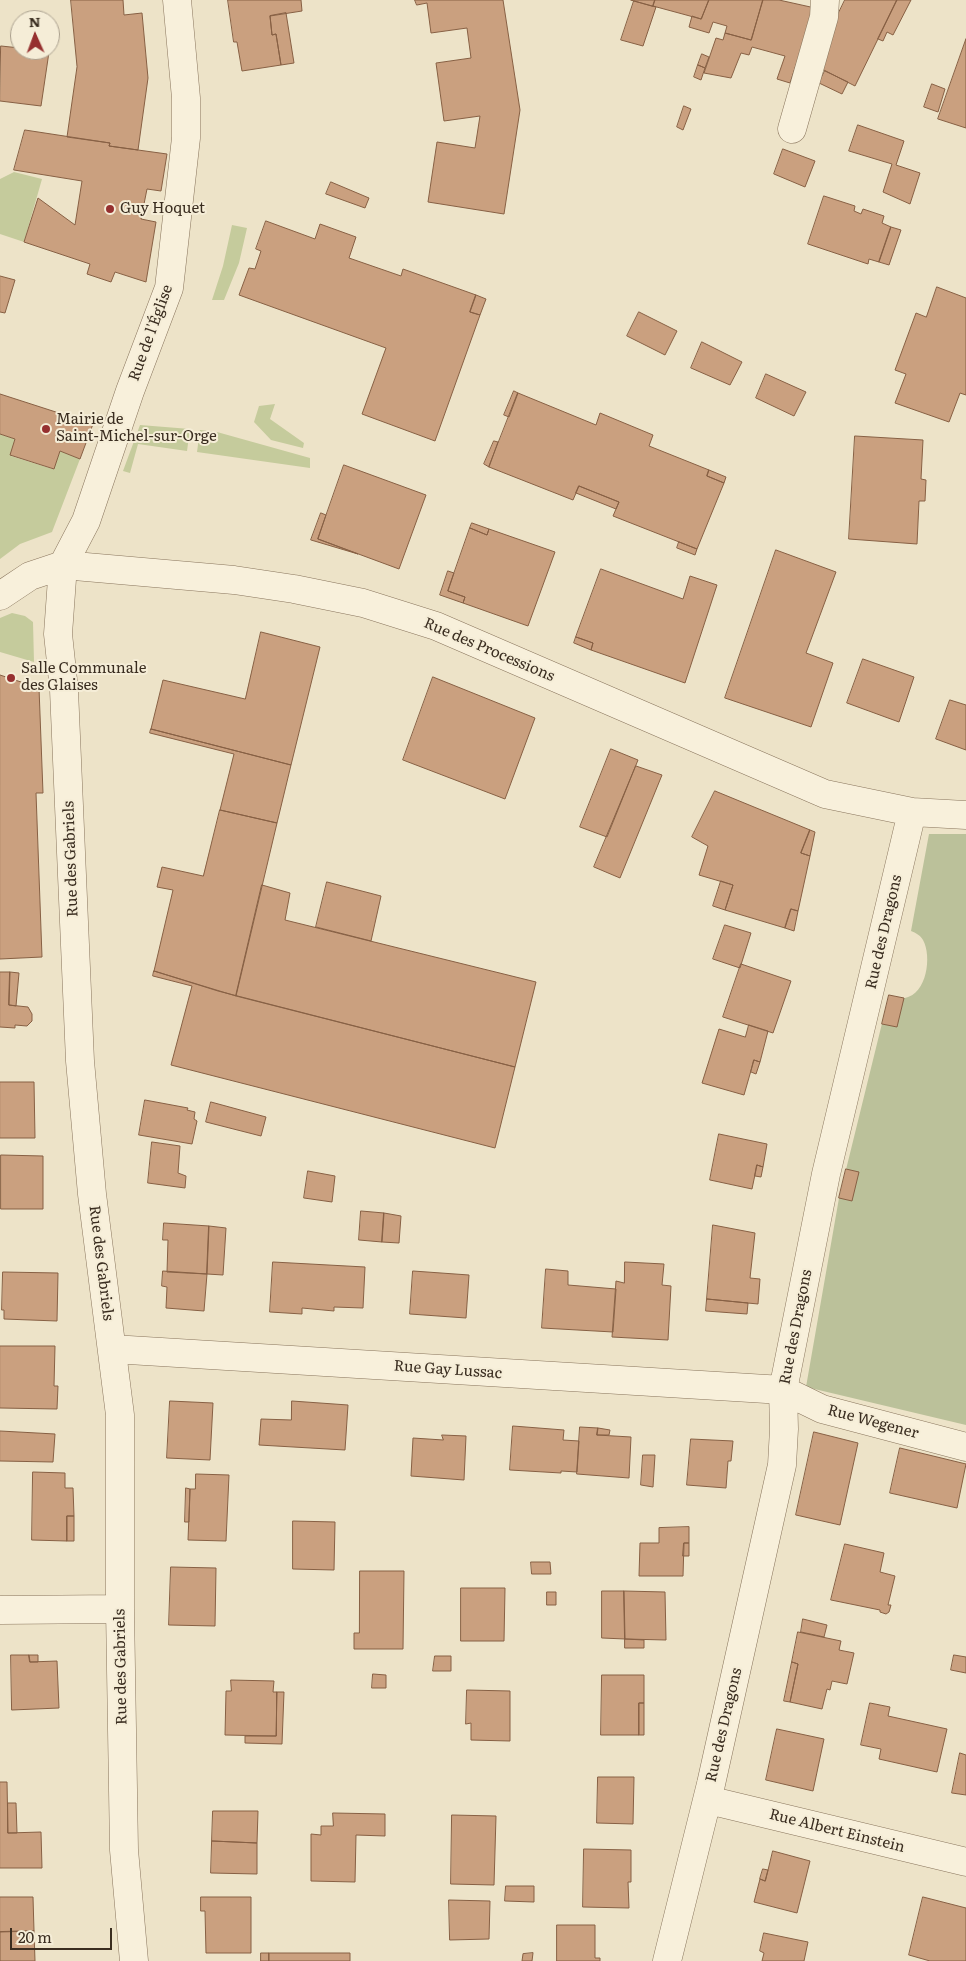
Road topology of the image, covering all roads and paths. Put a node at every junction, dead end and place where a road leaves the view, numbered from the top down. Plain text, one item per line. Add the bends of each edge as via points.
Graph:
1 (177, 0) edge
2 (825, 0) edge
3 (792, 129) dead end
4 (63, 565) junction
5 (0, 596) edge
6 (912, 812) junction
7 (966, 815) edge
8 (112, 1349) junction
9 (783, 1390) junction
10 (966, 1447) edge
11 (120, 1608) junction
12 (0, 1610) edge
13 (708, 1800) junction
14 (966, 1862) edge
15 (134, 1961) edge
16 (667, 1961) edge

1 - 4 street, Rue de l'Église via 186,98 186,138 169,288 86,521
2 - 3 street via 824,17
4 - 5 street, Rue des Processions via 30,576
4 - 6 street, Rue des Processions via 234,580 363,602 436,626 826,794
4 - 8 street, Rue des Gabriels via 58,634 64,690 80,1061 92,1194
6 - 7 street, Rue des Processions
6 - 9 street, Rue des Dragons via 826,1174
8 - 9 street, Rue Gay Lussac
8 - 11 street, Rue des Gabriels via 120,1415
9 - 10 street, Rue Wegener via 822,1409
9 - 13 street, Rue des Dragons via 782,1465
11 - 12 street
11 - 15 street, Rue des Gabriels via 124,1850
13 - 14 street, Rue Albert Einstein
13 - 16 street, Rue des Dragons

